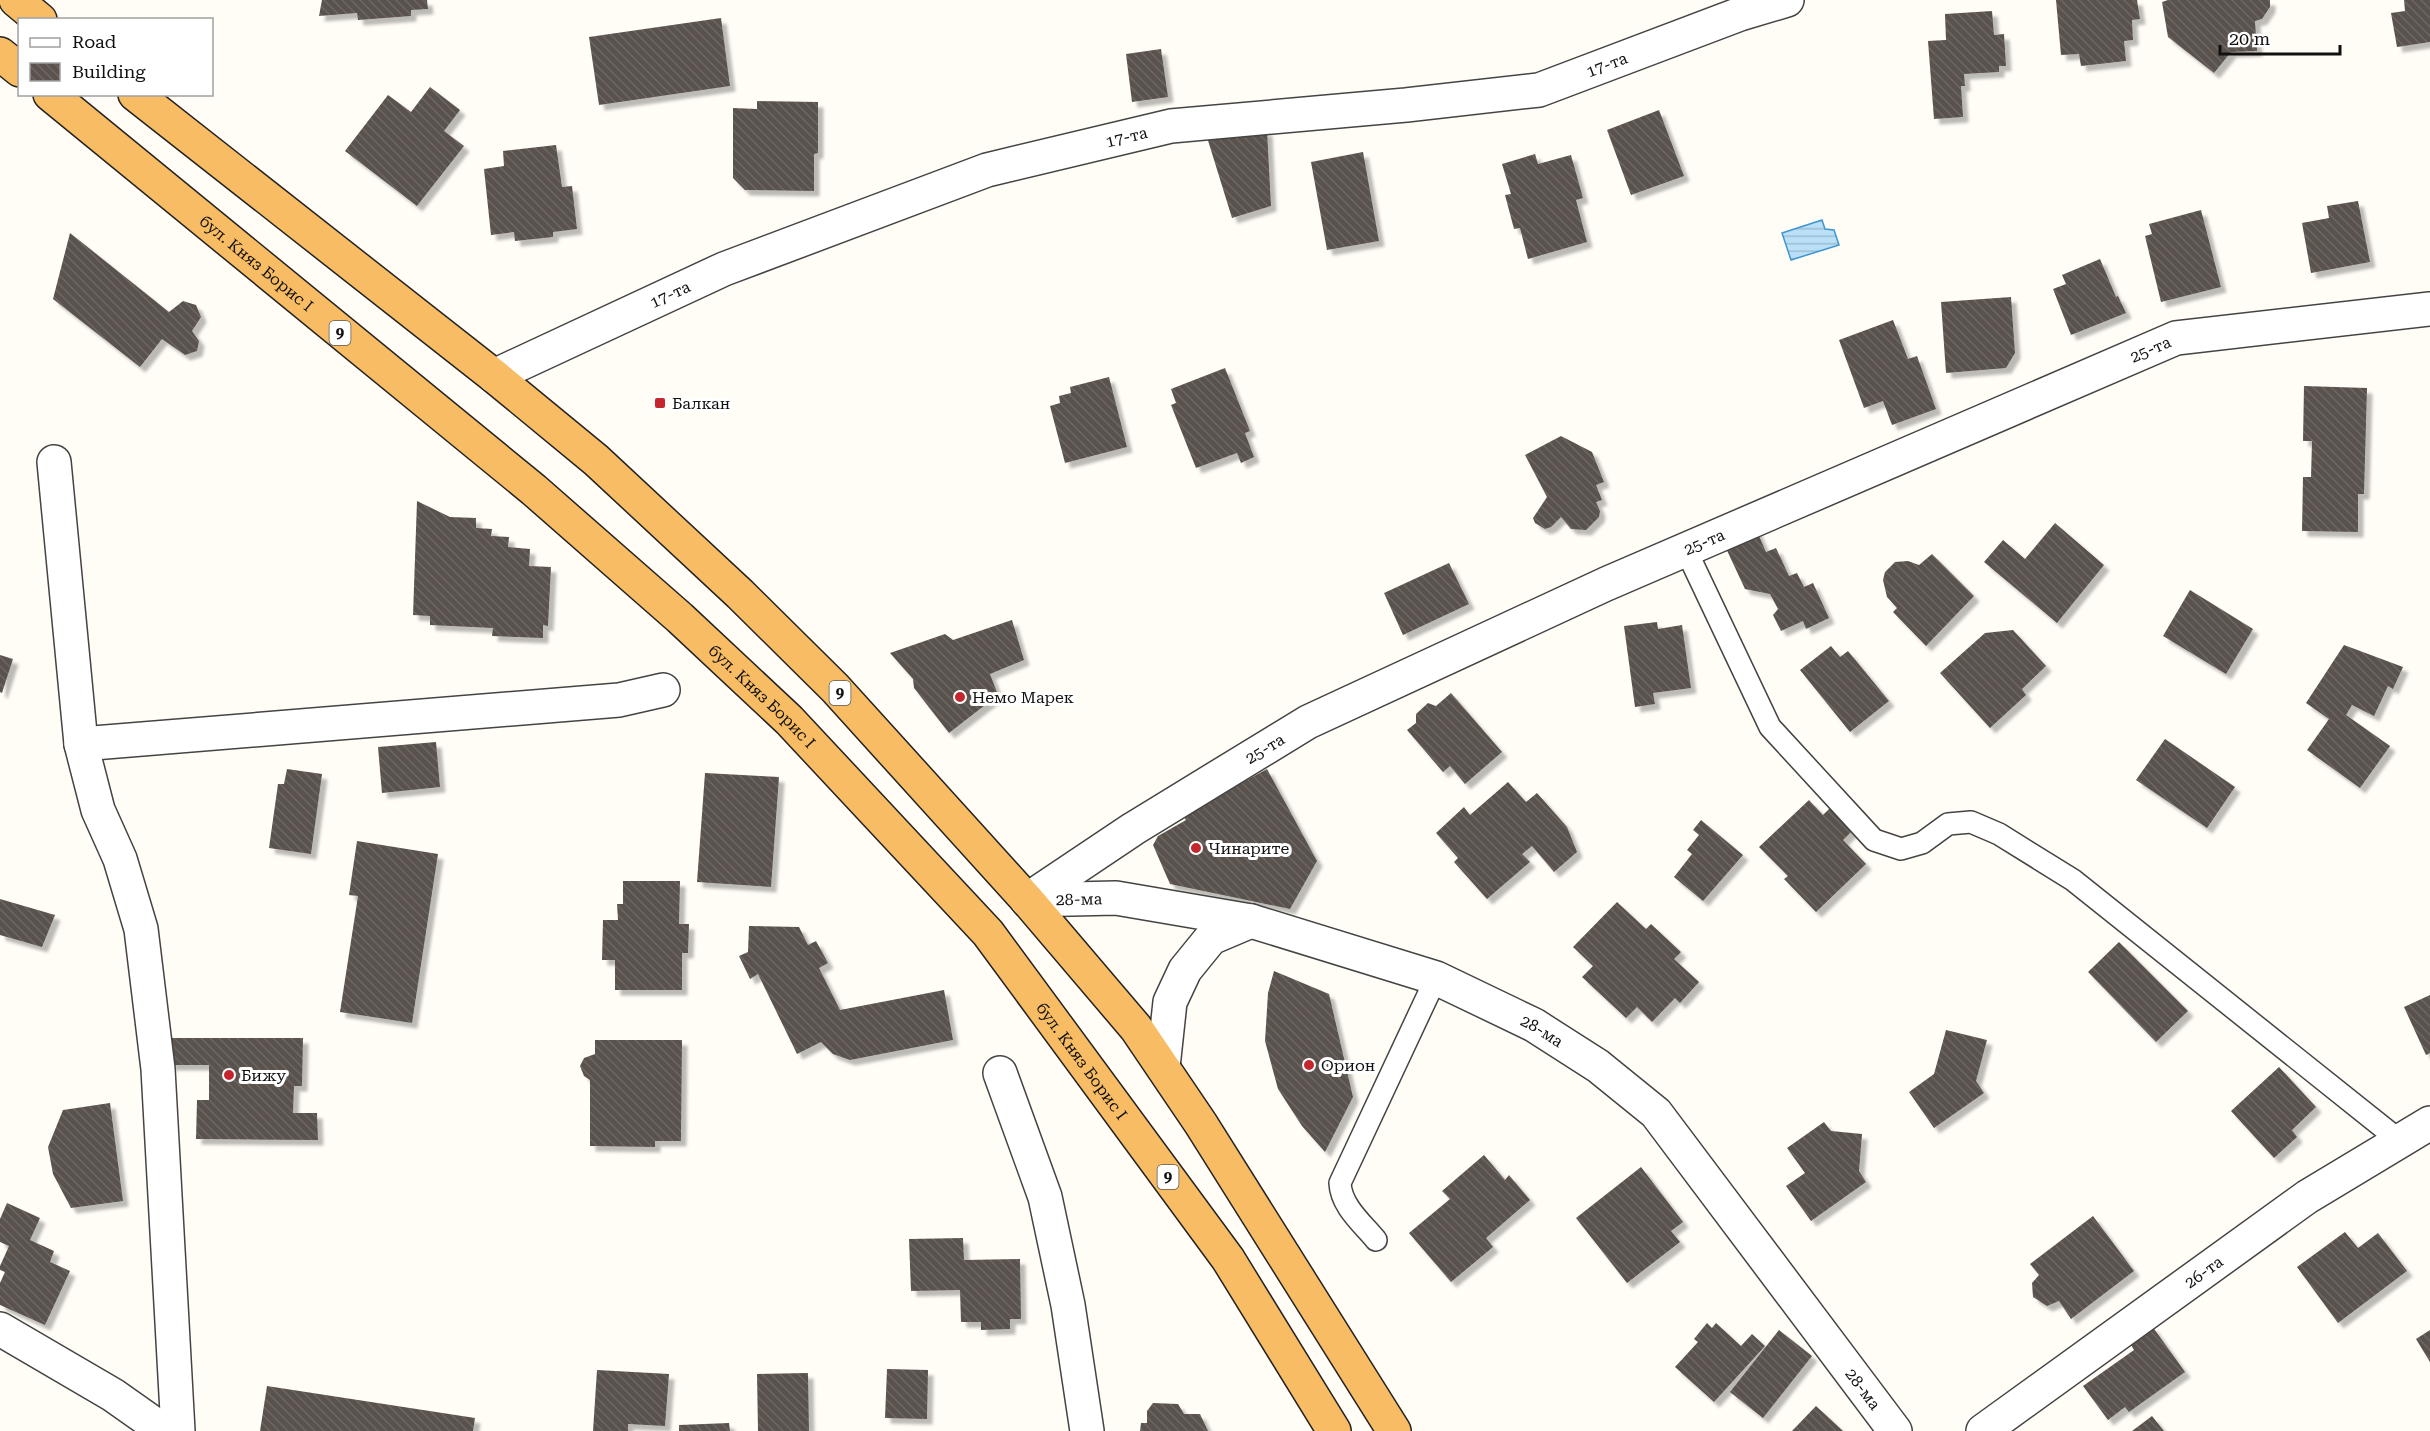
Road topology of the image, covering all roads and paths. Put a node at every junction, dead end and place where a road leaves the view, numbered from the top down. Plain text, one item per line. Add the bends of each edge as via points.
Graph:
1 (16, 0) edge
2 (1787, 0) edge
3 (38, 18) edge
4 (0, 54) edge
5 (18, 68) edge
6 (52, 96) edge
7 (138, 96) edge
8 (2430, 309) edge
9 (494, 376) junction
10 (54, 462) dead end
11 (1686, 550) junction
12 (663, 690) dead end
13 (81, 744) junction
14 (1027, 900) junction
15 (1251, 921) junction
16 (1436, 978) junction
17 (1162, 1067) junction
18 (1000, 1073) dead end
19 (2430, 1123) edge
20 (2400, 1141) junction
21 (1376, 1240) dead end
22 (0, 1329) edge
23 (164, 1431) edge
24 (178, 1431) edge
25 (1087, 1431) edge
26 (1334, 1431) edge
27 (1394, 1431) edge
28 (1895, 1431) edge
29 (1983, 1431) edge

1 - 3 highway
2 - 9 street, 17-та via 1539,90 1171,126 987,170 724,269
4 - 5 highway
6 - 26 highway, бул. Княз Борис I / 9 via 534,490 681,618 789,720 988,933 1228,1259
7 - 9 highway, 9
8 - 11 street, 25-та via 2176,338
9 - 14 highway, 9 via 596,460 748,602 835,688
10 - 13 street
11 - 14 street, 25-та via 1308,722 1133,829
11 - 20 lane via 1770,728 1875,840 1900,849 1922,843 1948,824 1971,822 1999,834 2073,880
12 - 13 street via 619,700
13 - 24 street via 98,810 120,859 141,929 158,1069
14 - 15 street, 28-ма via 1116,897
14 - 17 highway, 9 via 1136,1028
15 - 16 street, 28-ма
15 - 17 street via 1211,938 1185,970 1170,1002
16 - 21 lane via 1340,1183 1347,1205
16 - 28 street, 28-ма via 1534,1024 1598,1066 1656,1113
17 - 27 highway, 9
18 - 25 street via 1045,1197 1068,1305
19 - 20 street, 26-та
20 - 29 street, 26-та via 2307,1197
22 - 23 street via 113,1395

